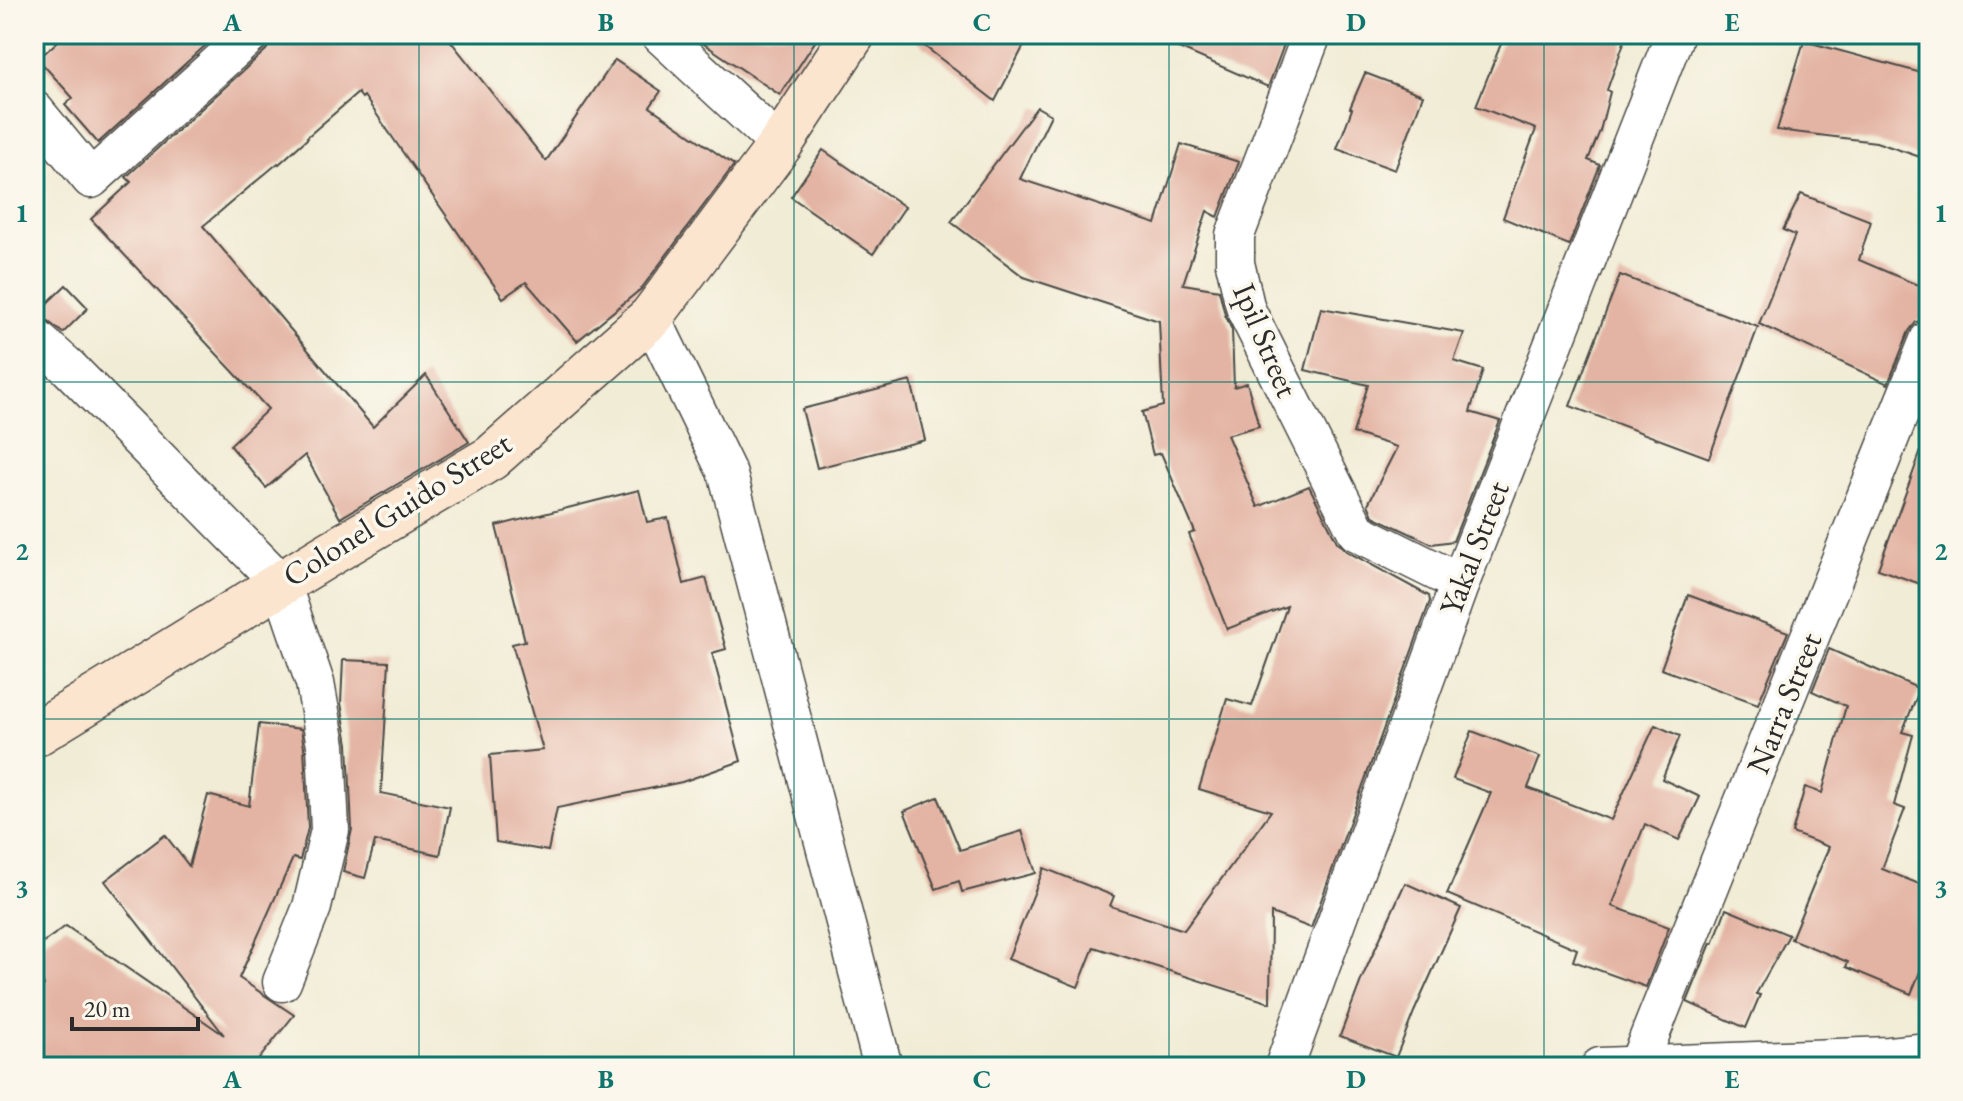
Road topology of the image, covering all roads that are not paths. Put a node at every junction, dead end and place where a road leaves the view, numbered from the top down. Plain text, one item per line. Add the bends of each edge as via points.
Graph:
1 (251, 34) edge
2 (660, 34) edge
3 (853, 34) edge
4 (1312, 34) edge
5 (1675, 34) edge
6 (34, 110) edge
7 (780, 145) junction
8 (651, 317) junction
9 (34, 337) edge
10 (1929, 340) edge
11 (281, 583) junction
12 (1460, 583) junction
13 (34, 735) edge
14 (282, 982) dead end
15 (1929, 1052) edge
16 (1638, 1065) edge
17 (883, 1067) edge
18 (1284, 1067) edge
19 (1600, 1067) edge

1 - 6 street via 91,179
2 - 7 street
3 - 7 street, Colonel Guido Street
4 - 12 street, Ipil Street via 1235,235 1235,263 1246,310 1357,532
5 - 12 street, Yakal Street
7 - 8 street, Colonel Guido Street
8 - 11 street, Colonel Guido Street via 491,458
8 - 17 street via 728,475
9 - 11 street
10 - 16 street, Narra Street
11 - 13 street, Colonel Guido Street
11 - 14 street via 315,683 326,745 330,830 312,907
12 - 18 street, Yakal Street
15 - 16 street
16 - 19 street

